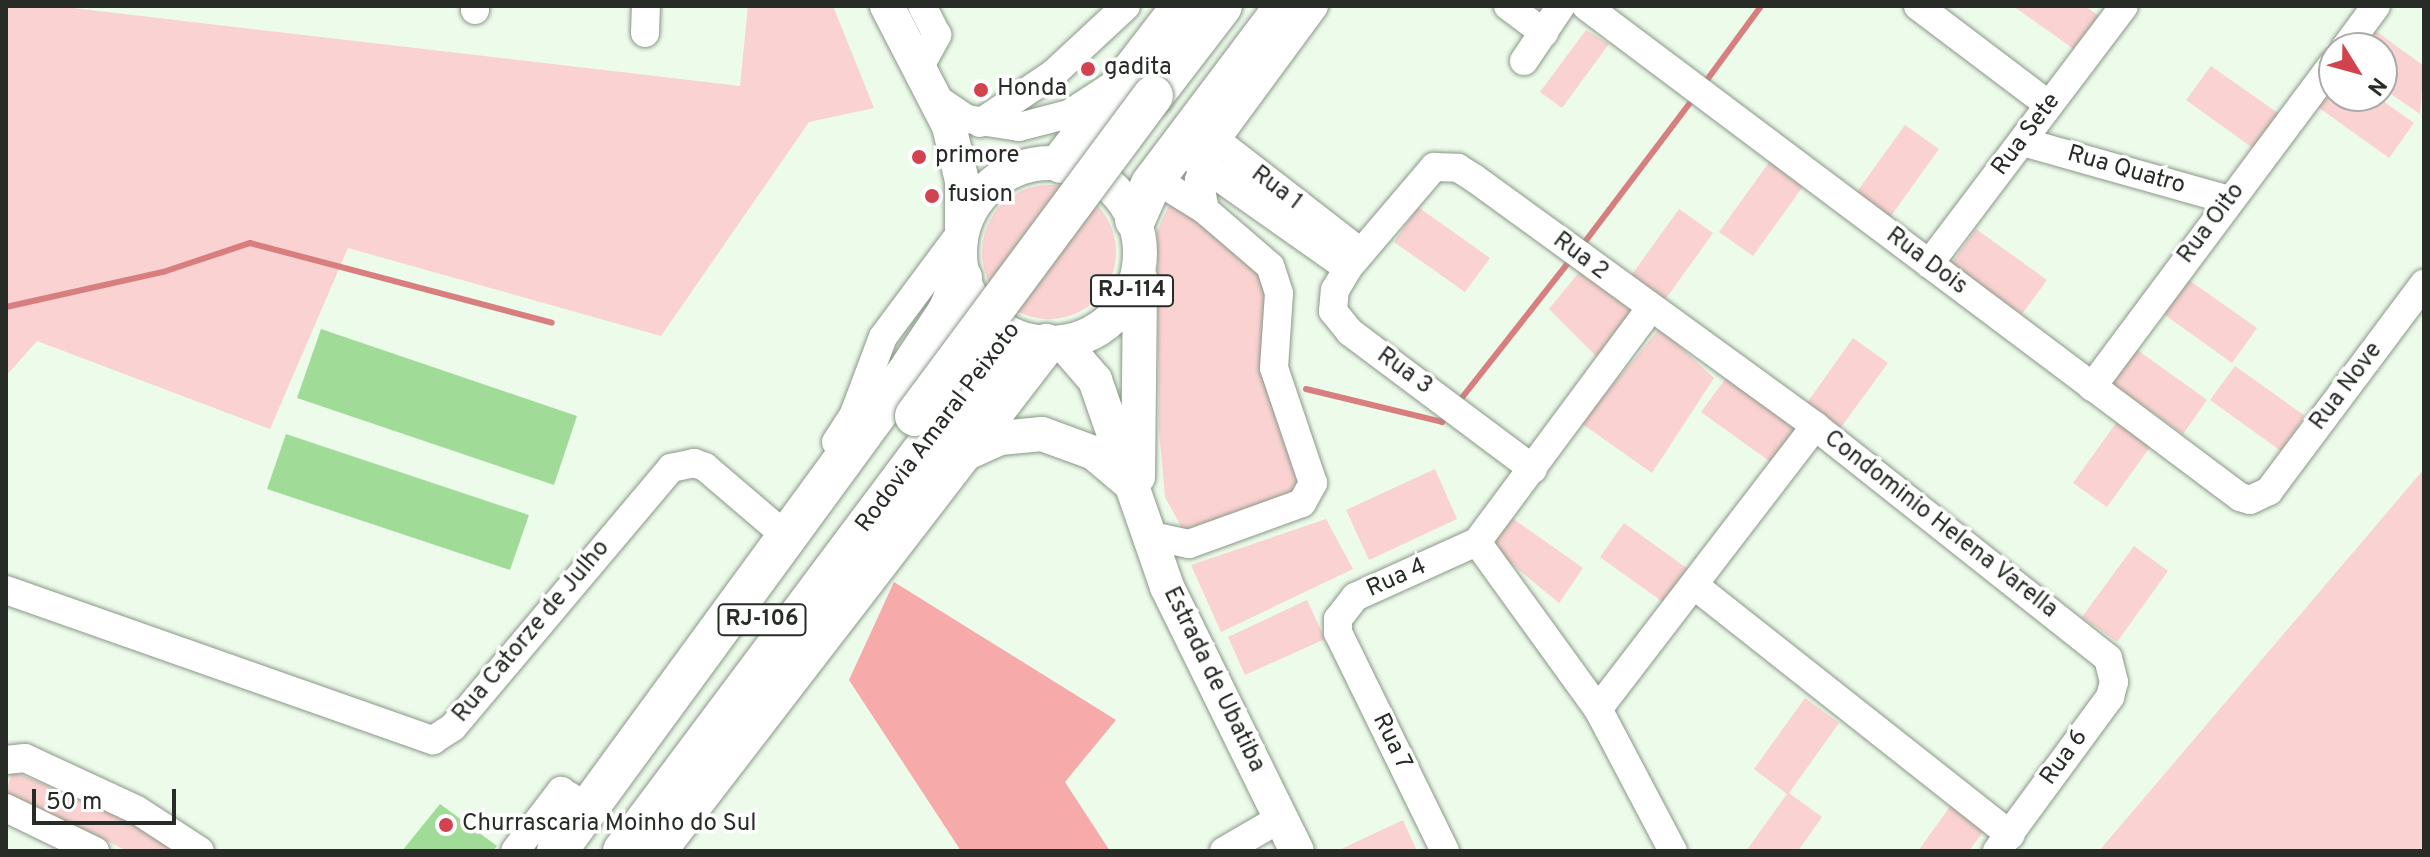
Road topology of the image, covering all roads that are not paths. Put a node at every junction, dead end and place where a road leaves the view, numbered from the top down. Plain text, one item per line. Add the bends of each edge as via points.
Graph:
1 (887, 6) edge
2 (922, 6) edge
3 (1126, 6) edge
4 (1222, 6) edge
5 (1335, 6) edge
6 (1508, 6) edge
7 (1586, 6) edge
8 (1918, 6) edge
9 (2124, 6) edge
10 (2376, 6) edge
11 (1179, 7) edge
12 (1284, 15) edge
13 (1550, 16) edge
14 (2357, 32) edge
15 (1524, 61) dead end
16 (926, 82) junction
17 (2318, 83) edge
18 (2049, 105) junction
19 (964, 125) junction
20 (1176, 130) junction
21 (2023, 142) junction
22 (1061, 163) junction
23 (1022, 167) junction
24 (2230, 200) junction
25 (1205, 210) junction
26 (962, 231) junction
27 (1138, 239) junction
28 (1354, 260) junction
29 (1929, 264) junction
30 (962, 278) junction
31 (2424, 284) edge
32 (1650, 309) junction
33 (1054, 343) junction
34 (2092, 387) junction
35 (1815, 426) junction
36 (936, 435) junction
37 (1533, 469) junction
38 (827, 485) junction
39 (2269, 491) joint
40 (1137, 507) junction
41 (788, 538) junction
42 (1477, 542) junction
43 (1695, 586) junction
44 (6, 590) edge
45 (1338, 633) joint
46 (2108, 658) joint
47 (1598, 709) junction
48 (6, 760) edge
49 (587, 807) junction
50 (6, 808) edge
51 (1281, 818) junction
52 (1658, 823) junction
53 (2003, 843) edge
54 (85, 849) edge
55 (200, 851) edge
56 (515, 851) edge
57 (557, 851) edge
58 (591, 851) edge
59 (623, 851) edge
60 (656, 851) edge
61 (1224, 851) edge
62 (1297, 851) edge
63 (1445, 851) edge
64 (1673, 851) edge
65 (1696, 851) edge

1 - 16 main road
2 - 16 street via 937,35
3 - 19 street via 1054,73
4 - 20 highway, Rodovia Amaral Peixoto / RJ-106
5 - 12 street via 1326,18
6 - 13 street
7 - 29 street, Rua Dois
8 - 18 street
9 - 18 street, Rua Sete
10 - 14 street
11 - 20 highway
12 - 20 highway, Rodovia Amaral Peixoto / RJ-106
13 - 15 street
16 - 19 main road
17 - 24 street, Rua Oito
18 - 21 street, Rua Sete
19 - 20 street via 1019,127 1053,120 1095,99
19 - 23 main road via 975,152
19 - 26 main road
20 - 22 highway
20 - 25 street
20 - 25 street via 1171,189
20 - 27 highway
20 - 28 street, Rua 1
20 - 36 highway, Rodovia Amaral Peixoto / RJ-106
21 - 24 street, Rua Quatro
21 - 29 street, Rua Sete
22 - 23 main road
22 - 27 main road via 1102,178
23 - 26 main road via 987,188
24 - 34 street, Rua Oito
25 - 40 street via 1260,253 1273,273 1279,293 1274,368 1312,489 1292,508 1189,544
26 - 30 main road
26 - 38 street via 883,337 854,414 837,439
27 - 33 main road, RJ-114 via 1132,292 1110,321
27 - 40 main road, Estrada de Ubatiba / RJ-114
28 - 32 street, Rua 2 via 1423,176 1443,164 1474,178
28 - 37 street, Rua 3 via 1333,303 1339,322
29 - 34 street, Rua Dois
30 - 33 main road via 976,306 999,328
30 - 38 highway via 934,335
31 - 39 street, Rua Nove
32 - 35 street, Rua 2
32 - 37 street
33 - 36 highway
33 - 40 main road, Estrada de Ubatiba / RJ-114 via 1095,380
34 - 39 street, Rua Dois via 2230,491 2250,500
35 - 43 street, Condominio Helena Varella
35 - 46 street, Condominio Helena Varella
36 - 40 main road via 1042,434 1094,453
36 - 58 highway, Rodovia Amaral Peixoto / RJ-106
36 - 59 highway, Rodovia Amaral Peixoto / RJ-106
36 - 60 highway
37 - 42 street
38 - 41 highway
40 - 51 main road, Estrada de Ubatiba / RJ-114 via 1195,650
41 - 44 street, Rua Catorze de Julho via 705,467 694,463 671,468 453,727 433,740
41 - 49 highway
42 - 45 street, Rua 4 via 1355,597 1342,609
42 - 47 street
43 - 47 street, Condominio Helena Varella
43 - 53 street
45 - 63 street, Rua 7
46 - 53 street, Rua 6 via 2114,682 2110,697
47 - 52 street
48 - 55 street via 25,758 137,810
49 - 56 street via 561,791
49 - 57 highway
50 - 54 street
51 - 61 street
51 - 62 main road, Estrada de Ubatiba / RJ-114
52 - 64 street
52 - 65 street

